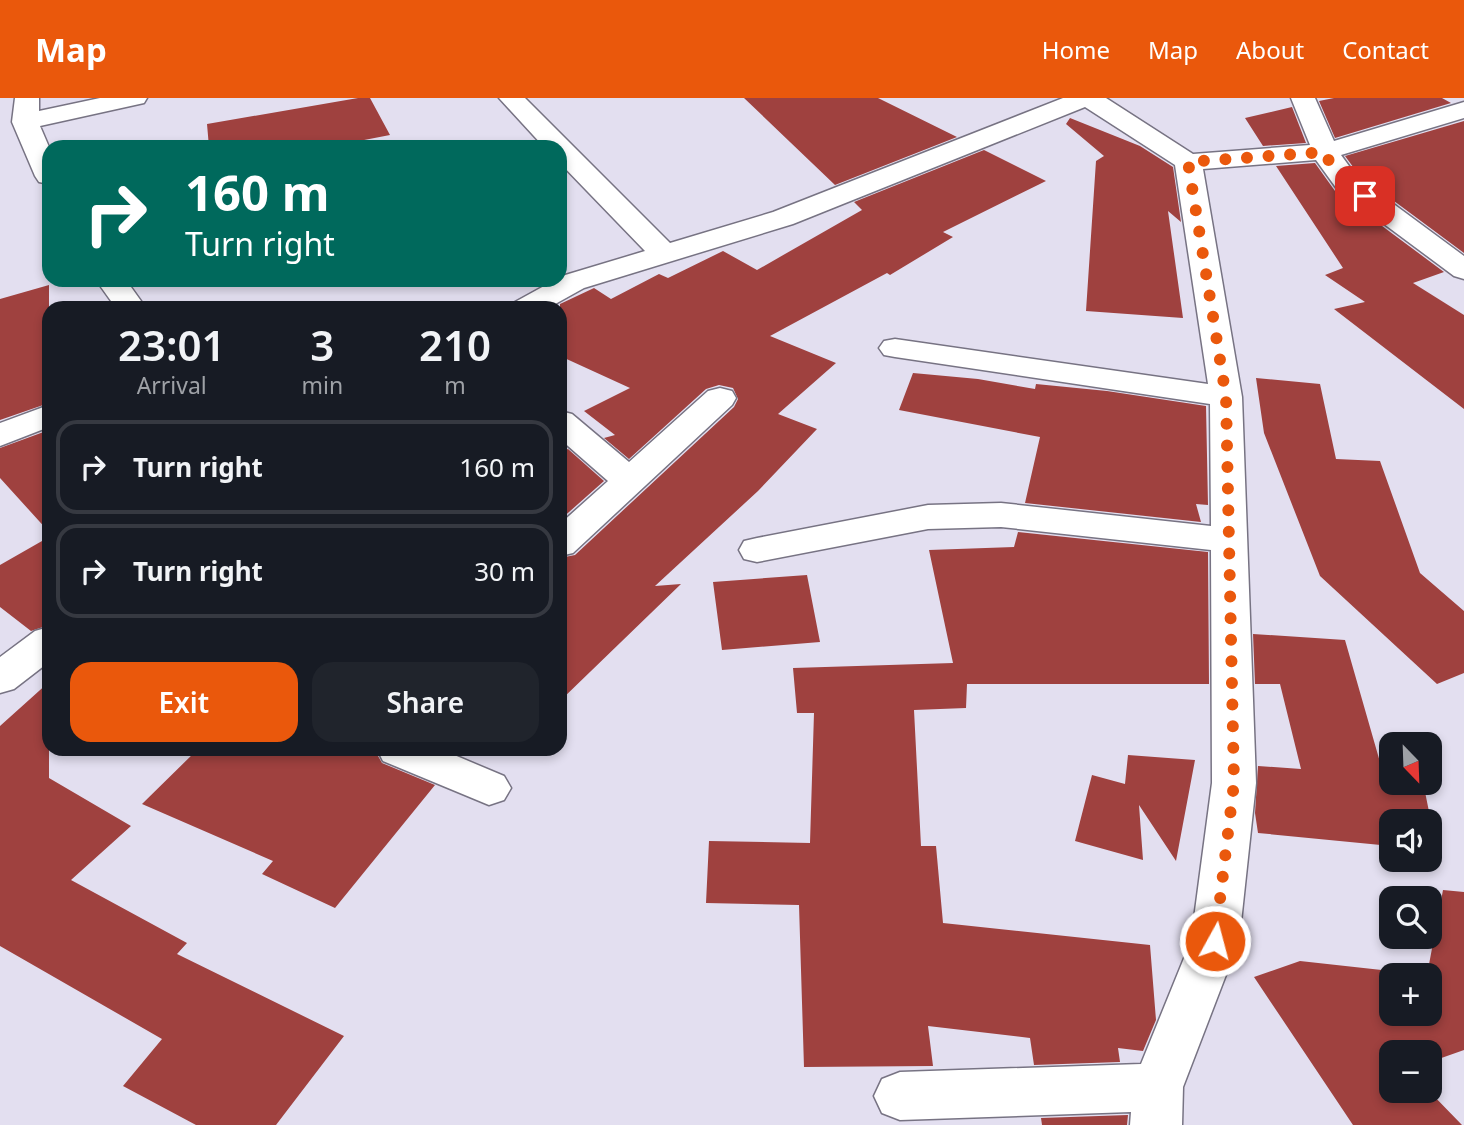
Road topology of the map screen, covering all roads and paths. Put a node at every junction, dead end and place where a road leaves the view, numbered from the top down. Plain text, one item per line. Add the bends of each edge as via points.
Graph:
1 (135, 98) edge
2 (511, 98) edge
3 (1087, 98) edge
4 (1303, 98) edge
5 (26, 110) edge
6 (1464, 110) edge
7 (551, 140) edge
8 (1324, 152) junction
9 (42, 156) edge
10 (567, 156) edge
11 (1188, 162) junction
12 (664, 254) junction
13 (1464, 270) edge
14 (567, 285) edge
15 (564, 287) edge
16 (539, 301) edge
17 (895, 348) dead end
18 (1226, 397) junction
19 (720, 398) dead end
20 (42, 418) edge
21 (567, 427) edge
22 (0, 435) edge
23 (630, 481) junction
24 (567, 538) edge
25 (1228, 540) junction
26 (757, 550) dead end
27 (42, 646) edge
28 (0, 678) edge
29 (414, 756) edge
30 (489, 788) dead end
31 (900, 1096) dead end
32 (1156, 1106) edge

1 - 5 street
2 - 7 street
3 - 11 street
3 - 12 street via 783,218
4 - 8 street
5 - 9 street
6 - 8 street
8 - 11 street
8 - 13 street via 1347,183
10 - 12 street
11 - 18 street
12 - 14 street
15 - 16 street
17 - 18 street
18 - 25 street
19 - 23 street
20 - 22 street
21 - 23 street
23 - 24 street
25 - 26 street via 1001,515 928,517
25 - 32 street via 1234,783 1215,941
27 - 28 street
29 - 30 street
31 - 32 street

